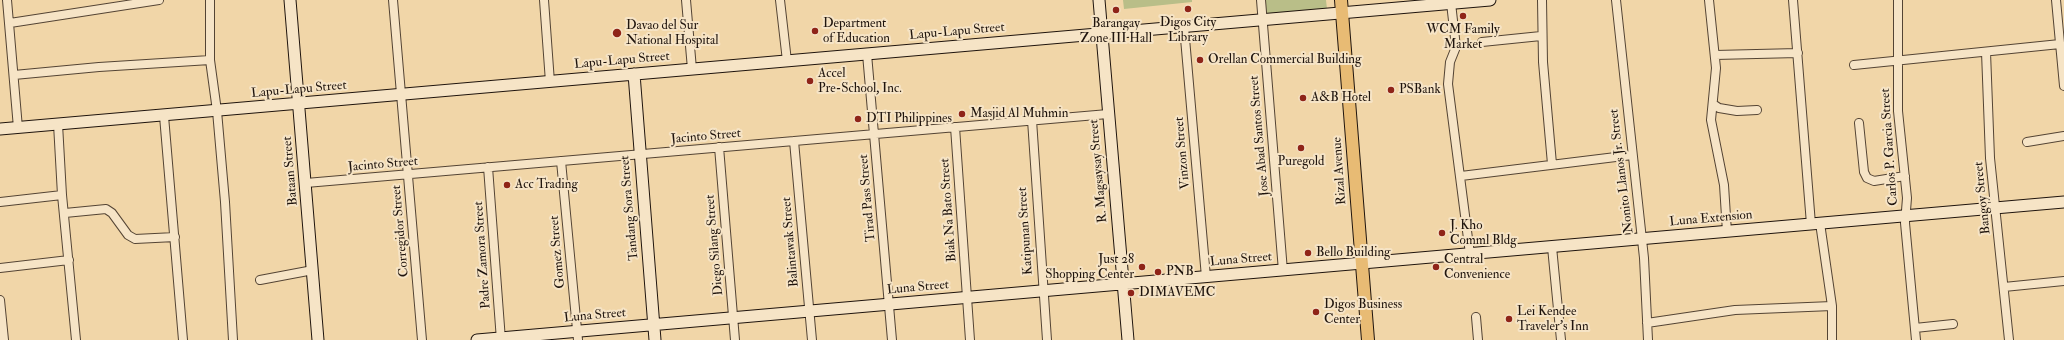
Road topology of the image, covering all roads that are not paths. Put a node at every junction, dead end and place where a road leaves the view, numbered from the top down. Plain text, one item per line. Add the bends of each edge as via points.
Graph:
1 (7, 0) edge
2 (159, 0) edge
3 (210, 0) edge
4 (290, 0) edge
5 (393, 0) edge
6 (544, 0) edge
7 (686, 0) edge
8 (780, 0) edge
9 (1099, 0) edge
10 (1261, 0) edge
11 (1341, 0) edge
12 (1490, 0) edge
13 (1542, 0) edge
14 (1616, 0) edge
15 (1709, 0) edge
16 (1793, 0) edge
17 (1898, 0) edge
18 (2056, 0) edge
19 (1445, 3) edge
20 (1342, 13) junction
21 (1262, 20) junction
22 (10, 23) junction
23 (1184, 27) junction
24 (1102, 34) junction
25 (1541, 36) junction
26 (1482, 42) dead end
27 (2060, 44) junction
28 (1986, 52) junction
29 (1798, 53) junction
30 (868, 54) junction
31 (1716, 55) junction
32 (2062, 56) edge
33 (210, 60) junction
34 (787, 61) junction
35 (1898, 62) junction
36 (1854, 65) dead end
37 (692, 69) junction
38 (634, 74) junction
39 (14, 75) junction
40 (550, 82) junction
41 (2064, 86) edge
42 (401, 94) junction
43 (300, 103) junction
44 (1713, 104) junction
45 (1757, 110) dead end
46 (217, 111) junction
47 (1108, 114) junction
48 (164, 116) junction
49 (1032, 120) junction
50 (1859, 123) dead end
51 (58, 124) junction
52 (955, 127) junction
53 (18, 128) junction
54 (0, 129) edge
55 (874, 134) junction
56 (2064, 136) edge
57 (794, 141) junction
58 (2026, 142) dead end
59 (719, 148) junction
60 (640, 154) junction
61 (1632, 155) junction
62 (561, 161) junction
63 (1552, 164) junction
64 (488, 168) junction
65 (408, 174) junction
66 (1461, 176) junction
67 (1905, 176) junction
68 (306, 183) junction
69 (62, 195) junction
70 (0, 202) edge
71 (2064, 202) edge
72 (1996, 208) junction
73 (65, 214) junction
74 (1906, 216) junction
75 (1815, 224) junction
76 (1728, 232) junction
77 (175, 237) junction
78 (1642, 239) junction
79 (1552, 247) junction
80 (1470, 254) junction
81 (68, 260) junction
82 (1361, 264) junction
83 (0, 268) edge
84 (313, 270) junction
85 (1282, 271) junction
86 (1206, 277) junction
87 (260, 280) dead end
88 (2064, 281) edge
89 (1122, 285) junction
90 (2004, 287) junction
91 (1042, 292) junction
92 (967, 298) junction
93 (0, 300) edge
94 (889, 305) junction
95 (1832, 306) junction
96 (809, 312) junction
97 (1476, 317) dead end
98 (733, 318) junction
99 (1648, 323) junction
100 (1953, 324) dead end
101 (654, 325) junction
102 (1915, 328) junction
103 (577, 336) edge
104 (501, 339) edge
105 (4, 340) edge
106 (76, 340) edge
107 (184, 340) edge
108 (233, 340) edge
109 (318, 340) edge
110 (422, 340) edge
111 (477, 340) edge
112 (655, 340) edge
113 (734, 340) edge
114 (812, 340) edge
115 (892, 340) edge
116 (970, 340) edge
117 (1047, 340) edge
118 (1128, 340) edge
119 (1368, 340) edge
120 (1478, 340) edge
121 (1560, 340) edge
122 (1648, 340) edge
123 (1832, 340) edge
124 (1916, 340) edge
125 (2009, 340) edge

1 - 22 street
2 - 22 street
3 - 33 street
4 - 43 street, Bataan Street
5 - 42 street, Corregidor Street
6 - 40 street
7 - 37 street
8 - 34 street
9 - 24 street, R. Magsaysay Street
10 - 21 street, Jose Abad Santos Street
11 - 20 main road, Rizal Avenue
12 - 19 street, Lapu-Lapu Street
13 - 25 street
14 - 61 street, Nonito Llanos Jr. Street
15 - 31 street
16 - 29 street
17 - 35 street, Carlos P. Garcia Street
18 - 27 street
19 - 20 street, Lapu-Lapu Street
19 - 66 street via 1456,47 1450,62 1448,78
20 - 21 street, Lapu-Lapu Street
20 - 82 main road, Rizal Avenue
21 - 23 street, Lapu-Lapu Street
21 - 85 street, Jose Abad Santos Street
22 - 39 street
23 - 24 street, Lapu-Lapu Street
23 - 86 street, Vinzon Street
24 - 30 street, Lapu-Lapu Street
24 - 47 street, R. Magsaysay Street
25 - 26 street
25 - 63 street
27 - 28 street
27 - 32 street
28 - 35 street
28 - 72 street, Bangoy Street via 1990,158
29 - 31 street
29 - 75 street
30 - 34 street, Lapu-Lapu Street
30 - 55 street, Tirad Pass Street
31 - 44 street
32 - 41 street
33 - 39 street
33 - 46 street
34 - 37 street, Lapu-Lapu Street
35 - 36 street
35 - 67 street, Carlos P. Garcia Street via 1898,111
37 - 38 street, Lapu-Lapu Street
38 - 40 street, Lapu-Lapu Street
38 - 60 street, Tandang Sora Street
39 - 53 street
40 - 42 street, Lapu-Lapu Street
42 - 43 street, Lapu-Lapu Street
42 - 65 street, Corregidor Street
43 - 46 street, Lapu-Lapu Street
43 - 68 street, Bataan Street
44 - 45 street via 1729,110
44 - 76 street via 1711,125 1724,185
46 - 48 street, Lapu-Lapu Street
46 - 108 street
47 - 49 street, Jacinto Street
47 - 89 street, R. Magsaysay Street
48 - 51 street, Lapu-Lapu Street
48 - 77 street
49 - 52 street, Jacinto Street
49 - 91 street, Katipunan Street
50 - 67 street via 1864,172 1867,178 1874,181
51 - 53 street, Lapu-Lapu Street
51 - 69 street
52 - 55 street, Jacinto Street
52 - 92 street, Biak Na Bato Street
53 - 54 street, Lapu-Lapu Street
55 - 57 street, Jacinto Street
55 - 94 street, Tirad Pass Street
56 - 58 street
57 - 59 street, Jacinto Street
57 - 96 street, Balintawak Street
59 - 60 street, Jacinto Street
59 - 98 street, Diego Silang Street
60 - 62 street, Jacinto Street
60 - 101 street, Tandang Sora Street
61 - 63 street
61 - 78 street, Nonito Llanos Jr. Street
62 - 64 street, Jacinto Street
62 - 103 street, Gomez Street
63 - 66 street
64 - 65 street, Jacinto Street
64 - 104 street, Padre Zamora Street
65 - 68 street, Jacinto Street
65 - 110 street, Corregidor Street
66 - 80 street
67 - 74 street, Carlos P. Garcia Street
68 - 84 street, Bataan Street
69 - 70 street
69 - 73 street
71 - 72 street, Luna Extension
72 - 74 street, Luna Extension
72 - 90 street, Bangoy Street
73 - 77 street via 106,209 128,235 135,239
73 - 81 street
74 - 75 street, Luna Extension
74 - 102 street, Carlos P. Garcia Street
75 - 76 street, Luna Extension
75 - 95 street
76 - 78 street, Luna Extension
77 - 107 street
78 - 79 street, Luna Extension
78 - 99 street, Nonito Llanos Jr. Street
79 - 80 street, Luna Extension
79 - 121 street
80 - 82 street, Luna Extension
81 - 83 street
81 - 106 street
82 - 85 street, Luna Street
82 - 119 main road, Rizal Avenue
84 - 87 street
84 - 109 street, Bataan Street
85 - 86 street, Luna Street
86 - 89 street, Luna Street
88 - 90 street
89 - 91 street, Luna Street
89 - 118 street, R. Magsaysay Street
90 - 125 street, Bangoy Street
91 - 92 street, Luna Street
91 - 117 street, Katipunan Street
92 - 94 street, Luna Street
92 - 116 street, Biak Na Bato Street
93 - 105 street
94 - 96 street, Luna Street
94 - 115 street, Tirad Pass Street
95 - 99 street via 1735,310
95 - 123 street
96 - 98 street, Luna Street
96 - 114 street, Balintawak Street
97 - 120 street
98 - 101 street, Luna Street
98 - 113 street, Diego Silang Street
99 - 122 street, Nonito Llanos Jr. Street
100 - 102 street
101 - 103 street, Luna Street
101 - 112 street, Tandang Sora Street
102 - 124 street, Carlos P. Garcia Street
103 - 104 street, Luna Street
104 - 111 street, Luna Street

